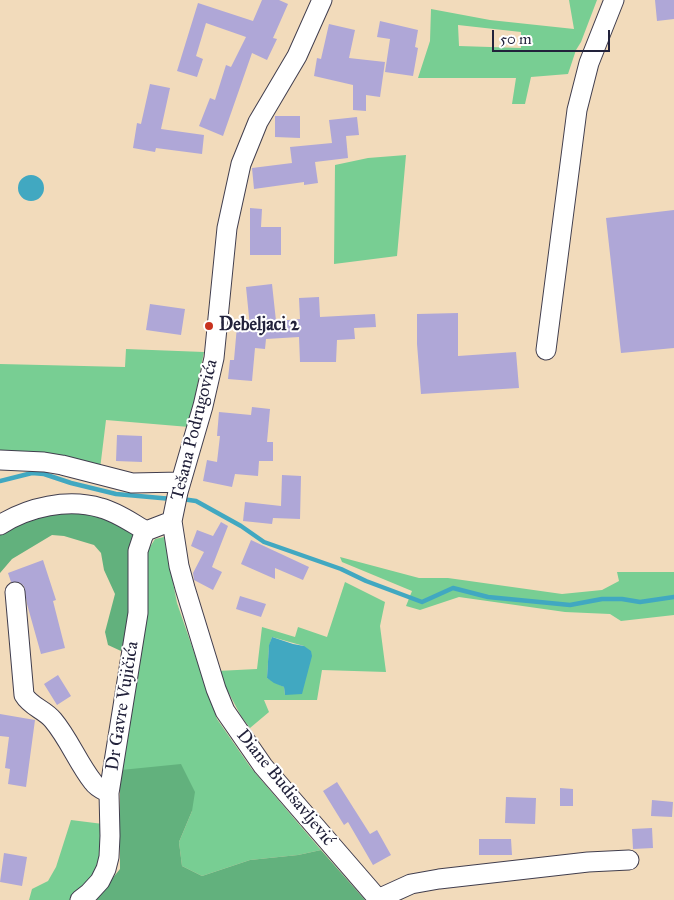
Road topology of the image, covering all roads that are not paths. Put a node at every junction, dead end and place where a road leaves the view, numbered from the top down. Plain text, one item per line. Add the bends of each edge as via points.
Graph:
1 (322, 0) edge
2 (614, 0) edge
3 (546, 350) dead end
4 (0, 460) edge
5 (177, 501) junction
6 (0, 525) edge
7 (146, 531) junction
8 (15, 592) dead end
9 (109, 793) junction
10 (629, 860) dead end
11 (80, 900) edge
12 (379, 900) edge

1 - 5 street, Tešana Podrugovića via 298,56 258,122 241,164 227,228 214,358
2 - 3 street via 589,63 577,110
4 - 5 street via 62,465 132,484
5 - 7 street
5 - 12 street, Diane Budisavljević via 179,566 184,588 225,711 263,766
6 - 7 street via 29,510 83,504 113,512
7 - 9 street, Dr Gavre Vujičića via 138,551 138,612
8 - 9 street via 24,695 29,703 49,715 94,784
9 - 11 street, Dr Gavre Vujičića via 110,836 106,870 100,881
10 - 12 street via 439,879 411,884

